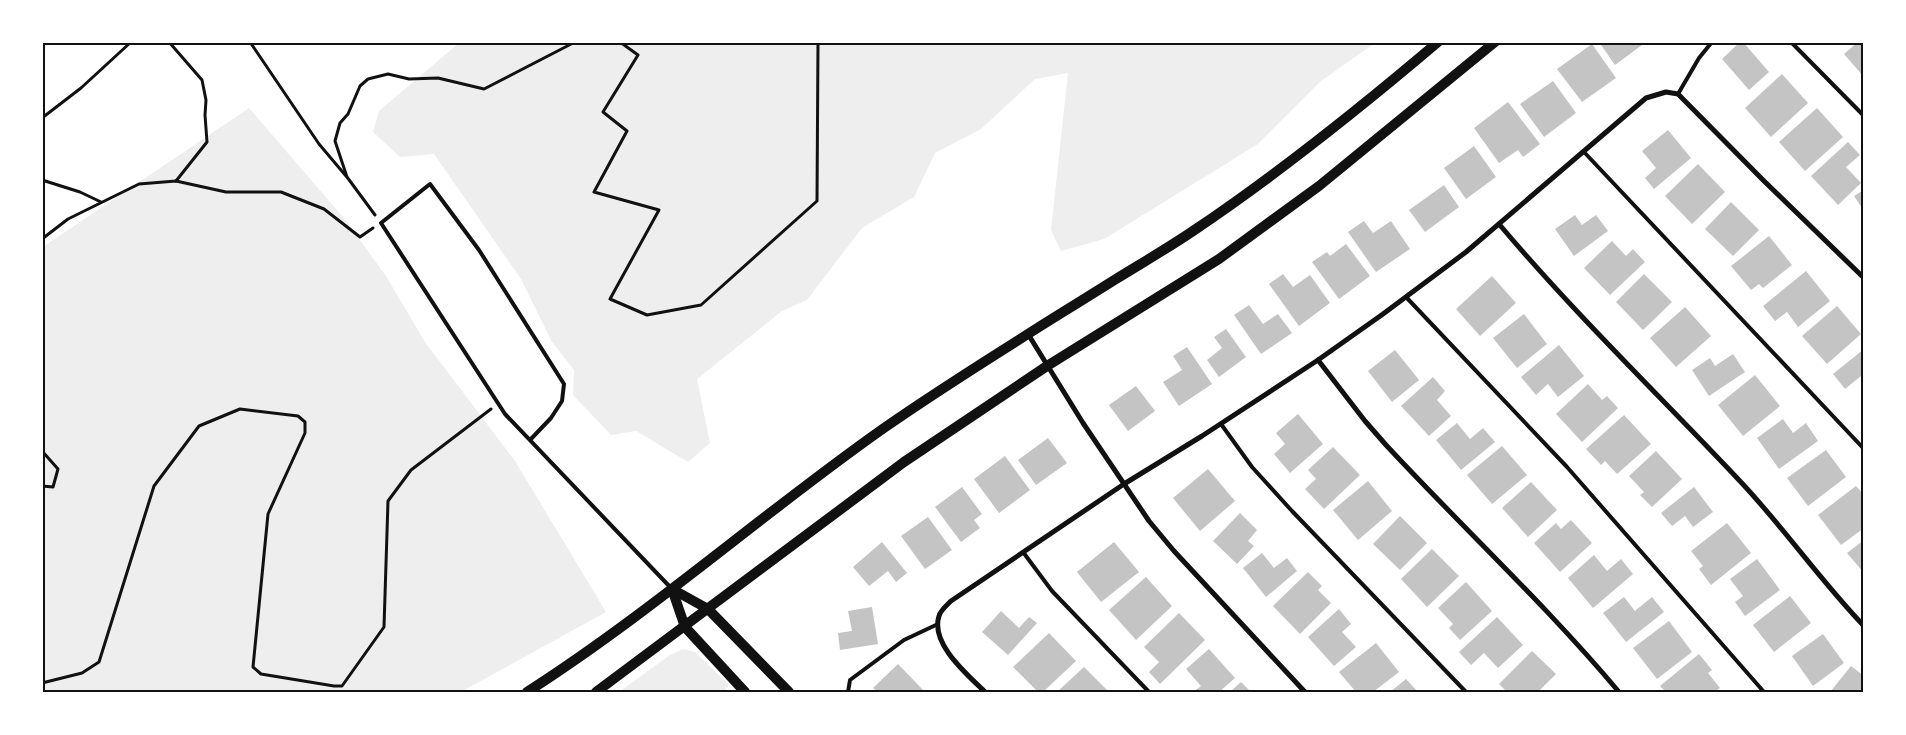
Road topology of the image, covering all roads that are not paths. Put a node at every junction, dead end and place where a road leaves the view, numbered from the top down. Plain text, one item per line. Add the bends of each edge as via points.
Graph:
1 (1438, 42) edge
2 (1495, 42) edge
3 (1712, 42) edge
4 (1791, 42) edge
5 (1678, 94) junction
6 (1864, 116) edge
7 (1584, 152) junction
8 (1499, 224) junction
9 (1864, 278) edge
10 (1406, 297) junction
11 (1028, 334) junction
12 (1318, 360) junction
13 (1047, 366) junction
14 (1221, 424) junction
15 (530, 440) junction
16 (1864, 449) edge
17 (1124, 484) junction
18 (1023, 552) junction
19 (672, 589) junction
20 (708, 609) junction
21 (939, 624) junction
22 (1864, 626) edge
23 (685, 627) junction
24 (527, 692) edge
25 (596, 692) edge
26 (745, 692) edge
27 (789, 692) edge
28 (848, 692) edge
29 (985, 692) edge
30 (1149, 692) edge
31 (1305, 692) edge
32 (1466, 692) edge
33 (1619, 692) edge
34 (1764, 692) edge

1 - 11 main road via 1344,120 1193,231
2 - 13 main road via 1319,186 1242,242
3 - 5 lane
4 - 6 lane
5 - 7 street via 1666,92 1646,98
5 - 9 street
7 - 8 street
7 - 16 lane
8 - 10 street
8 - 22 street via 1605,341 1740,480
10 - 12 street
10 - 34 lane via 1567,467
11 - 13 street
11 - 19 main road via 883,428
12 - 14 street
12 - 33 street via 1386,445 1544,608
13 - 17 street
13 - 20 main road via 904,462
14 - 17 street
14 - 32 lane via 1252,466 1292,511
15 - 15 lane via 562,401 564,384 479,250 430,184 381,223 498,404
15 - 19 lane
17 - 18 street
17 - 31 street via 1174,551
18 - 21 street via 951,601 939,616
18 - 30 lane via 1052,591
19 - 20 main road
19 - 23 main road
19 - 24 main road
20 - 23 main road
20 - 27 main road
21 - 28 lane via 904,640 850,680
21 - 29 street via 939,634 949,656
23 - 25 main road
23 - 26 main road

